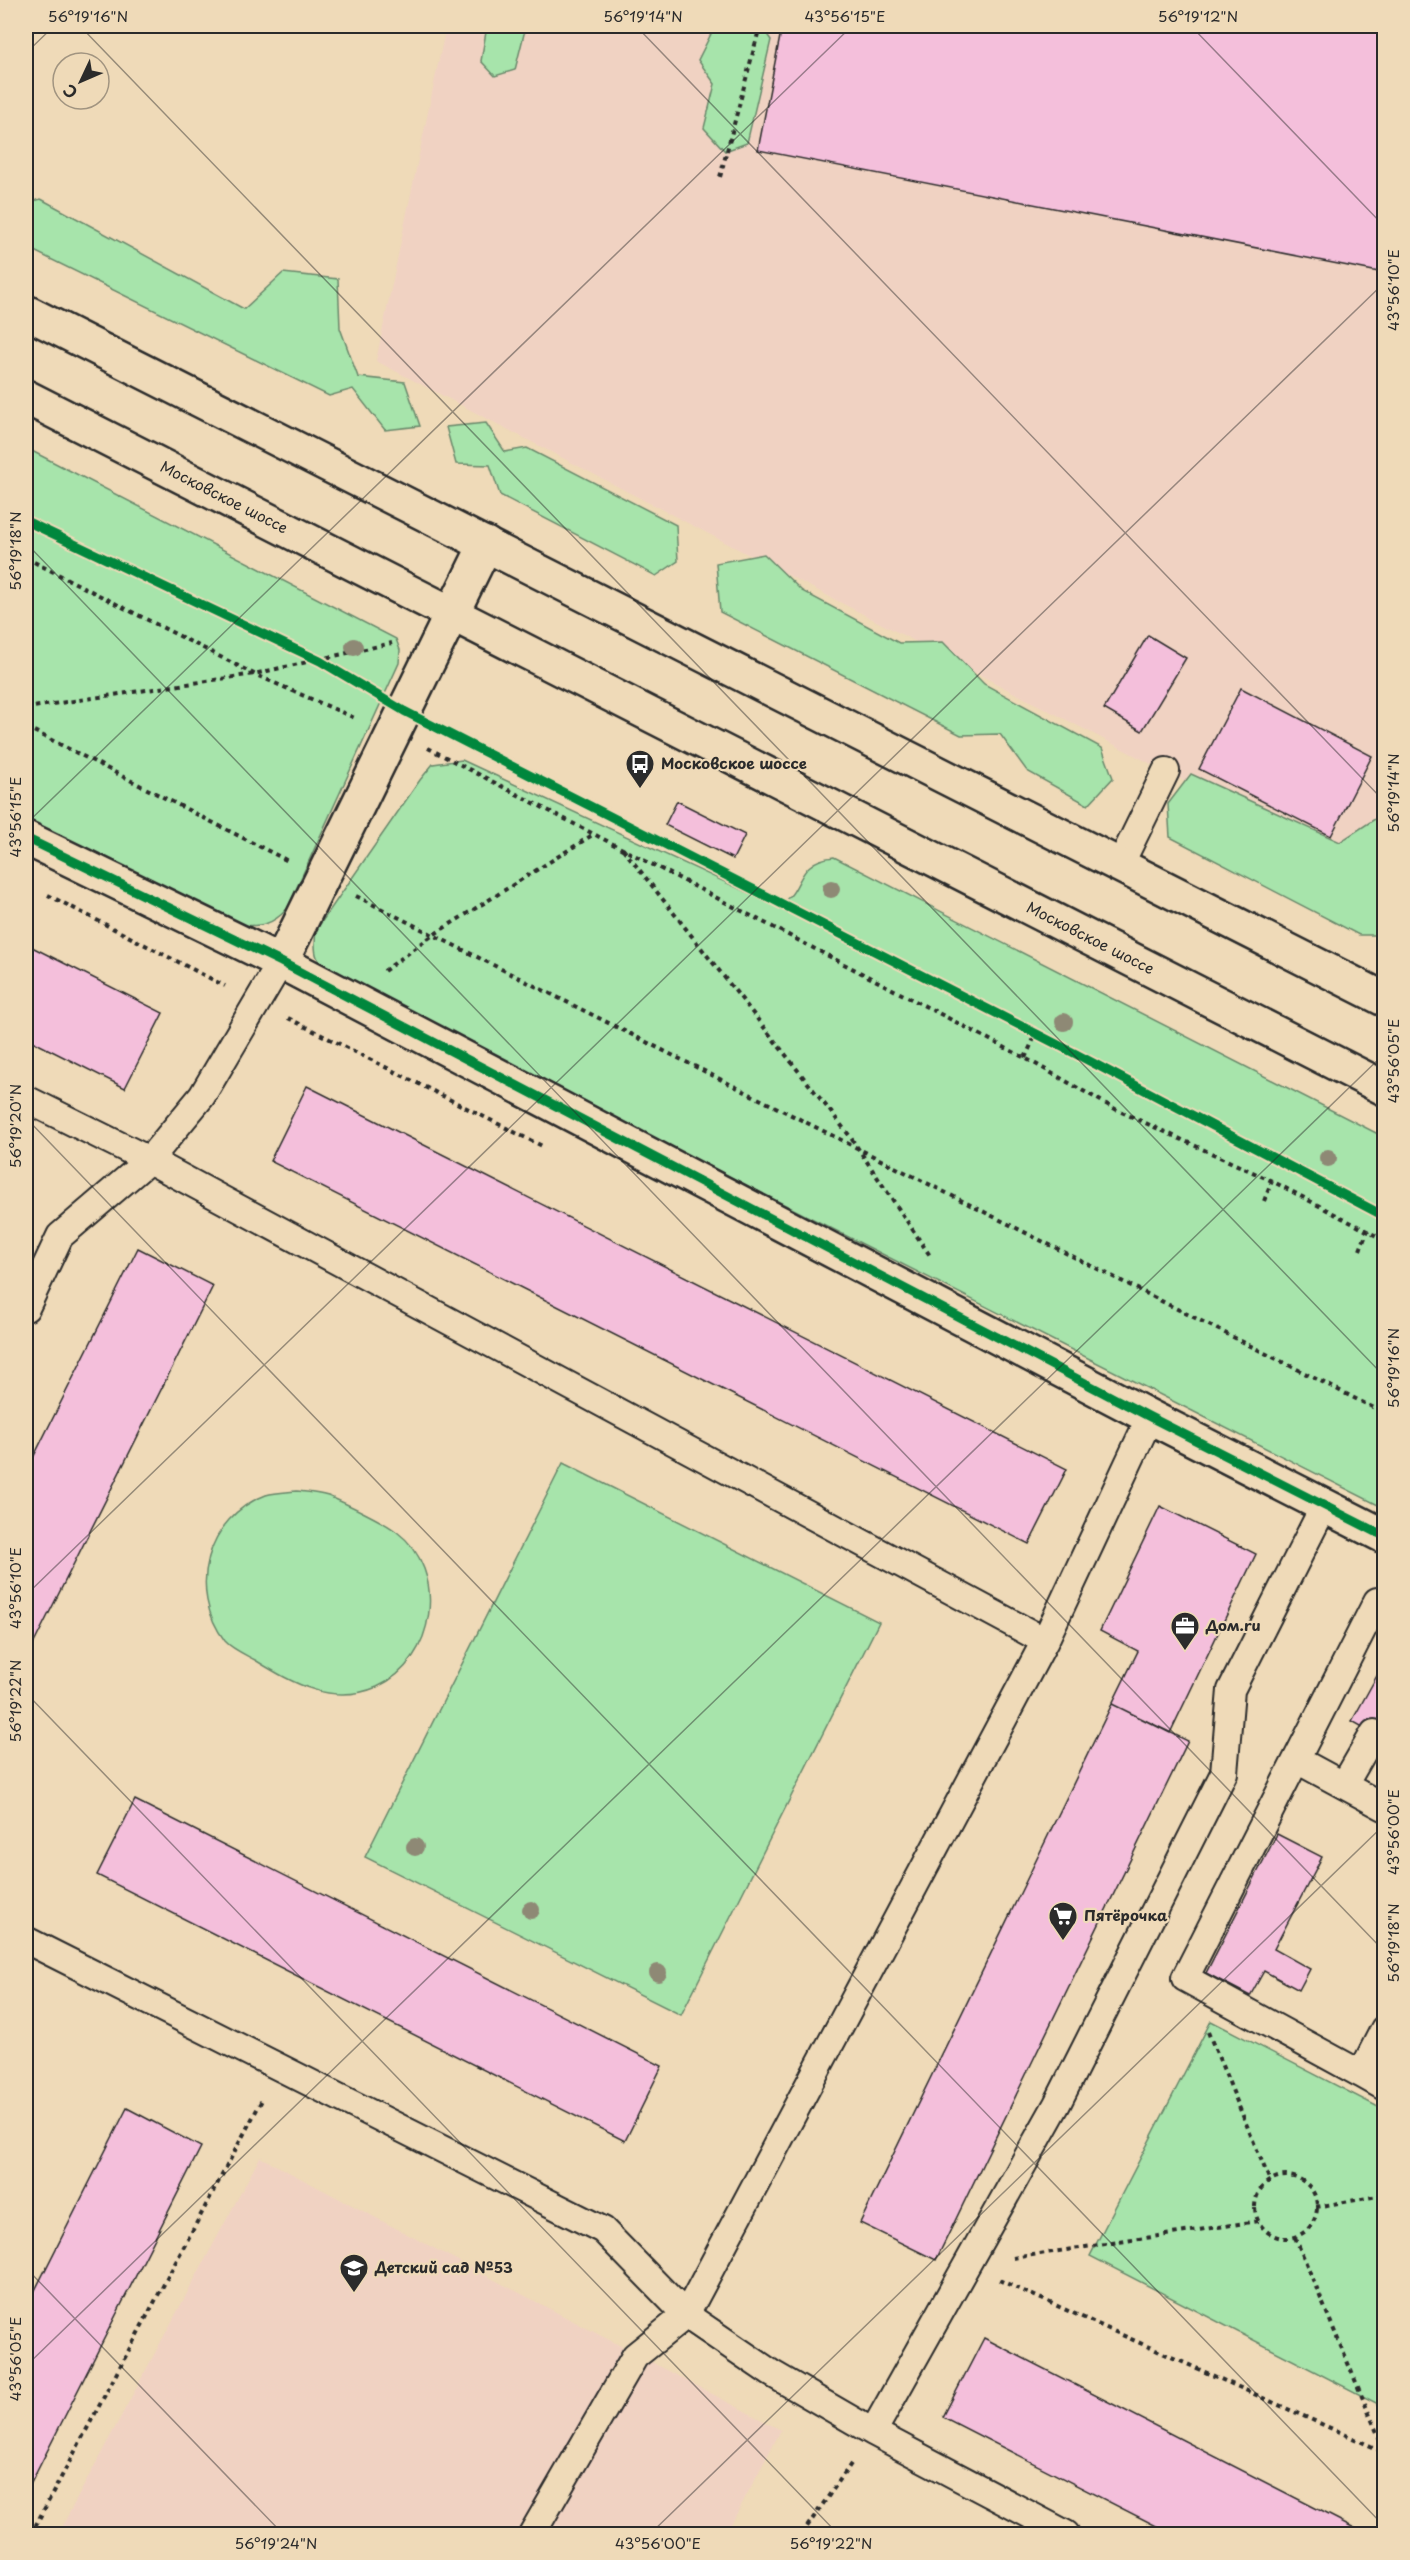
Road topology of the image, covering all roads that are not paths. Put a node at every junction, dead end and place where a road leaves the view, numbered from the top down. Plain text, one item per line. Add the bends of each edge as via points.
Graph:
1 (26, 312) edge
2 (26, 397) edge
3 (486, 544) junction
4 (452, 612) junction
5 (1166, 771) dead end
6 (26, 838) edge
7 (1120, 865) junction
8 (281, 962) junction
9 (1384, 999) edge
10 (1384, 1088) edge
11 (26, 1099) edge
12 (149, 1160) junction
13 (26, 1308) edge
14 (1150, 1417) junction
15 (1324, 1506) junction
16 (1384, 1536) edge
17 (1377, 1601) dead end
18 (1045, 1641) junction
19 (1374, 1733) dead end
20 (1297, 1760) junction
21 (1344, 1785) junction
22 (1384, 1807) edge
23 (26, 1940) edge
24 (1384, 2029) edge
25 (1361, 2074) junction
26 (1384, 2087) edge
27 (686, 2315) junction
28 (873, 2432) junction
29 (532, 2535) edge
30 (1066, 2535) edge

1 - 3 main road
2 - 4 main road, Московское шоссе
3 - 4 main road
3 - 7 main road
4 - 8 main road
4 - 10 main road, Московское шоссе
5 - 7 lane
6 - 8 main road
7 - 9 main road
8 - 12 lane via 202,1096
8 - 14 main road
11 - 12 lane
12 - 13 lane via 60,1236
12 - 18 lane
14 - 15 main road
14 - 18 lane
15 - 16 main road
15 - 28 lane via 1231,1689 1224,1773 1057,2104
17 - 20 lane
18 - 27 lane
19 - 21 lane
20 - 21 lane
20 - 25 lane via 1185,1978
21 - 22 lane
23 - 27 lane via 603,2230
24 - 25 lane
25 - 26 lane
27 - 28 lane via 771,2373
27 - 29 lane via 635,2356
28 - 30 lane

